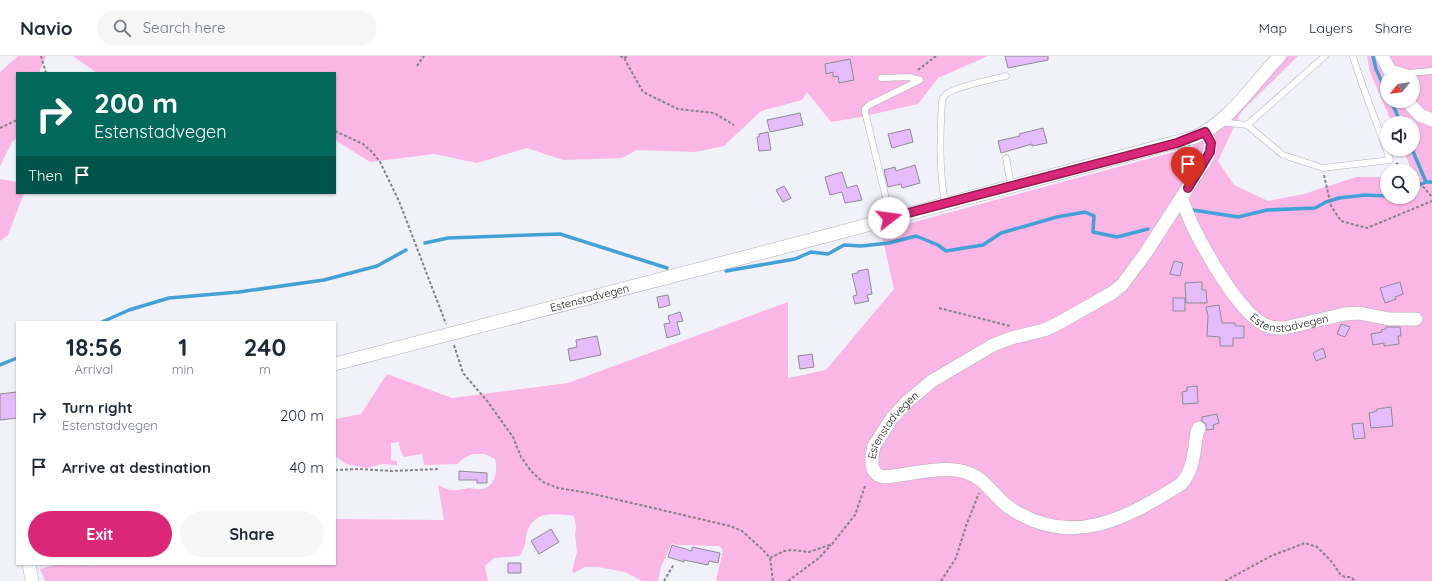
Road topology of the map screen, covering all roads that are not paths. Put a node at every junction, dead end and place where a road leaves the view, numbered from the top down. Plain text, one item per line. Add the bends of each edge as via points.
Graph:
1 (1280, 56) edge
2 (1325, 56) edge
3 (1353, 56) edge
4 (1382, 56) edge
5 (1388, 68) edge
6 (1432, 71) edge
7 (1420, 72) edge
8 (1006, 76) dead end
9 (881, 78) dead end
10 (1414, 108) edge
11 (1432, 120) edge
12 (1220, 122) junction
13 (1247, 125) junction
14 (1205, 132) junction
15 (1006, 158) dead end
16 (1011, 186) junction
17 (1182, 199) junction
18 (945, 203) junction
19 (889, 218) junction
20 (1416, 319) dead end
21 (336, 364) edge
22 (1199, 428) dead end
23 (29, 565) edge
24 (32, 581) edge

1 - 12 street, Estenstadvegen
2 - 13 lane
3 - 13 lane via 1390,160 1323,168 1283,155
4 - 5 street
6 - 7 lane
8 - 18 lane via 951,91 942,101 940,151
9 - 19 lane via 909,77 920,80 865,109
10 - 11 street via 1420,115
12 - 13 lane
12 - 14 street, Estenstadvegen
14 - 16 street, Estenstadvegen via 1177,143
14 - 17 street, Estenstadvegen via 1211,143 1210,152
15 - 16 lane
16 - 18 street, Estenstadvegen
17 - 20 street, Estenstadvegen via 1186,213 1223,278 1242,304 1264,325 1284,328 1359,313 1389,319
17 - 22 street, Estenstadvegen via 1122,285 1057,324 988,348 932,381 892,418 878,440 872,456 872,466 878,475 884,477 943,470 969,473 983,482 1004,505 1017,513 1052,526 1084,528 1130,513 1181,484 1190,472
18 - 19 street, Estenstadvegen
19 - 21 street, Estenstadvegen
23 - 24 street

